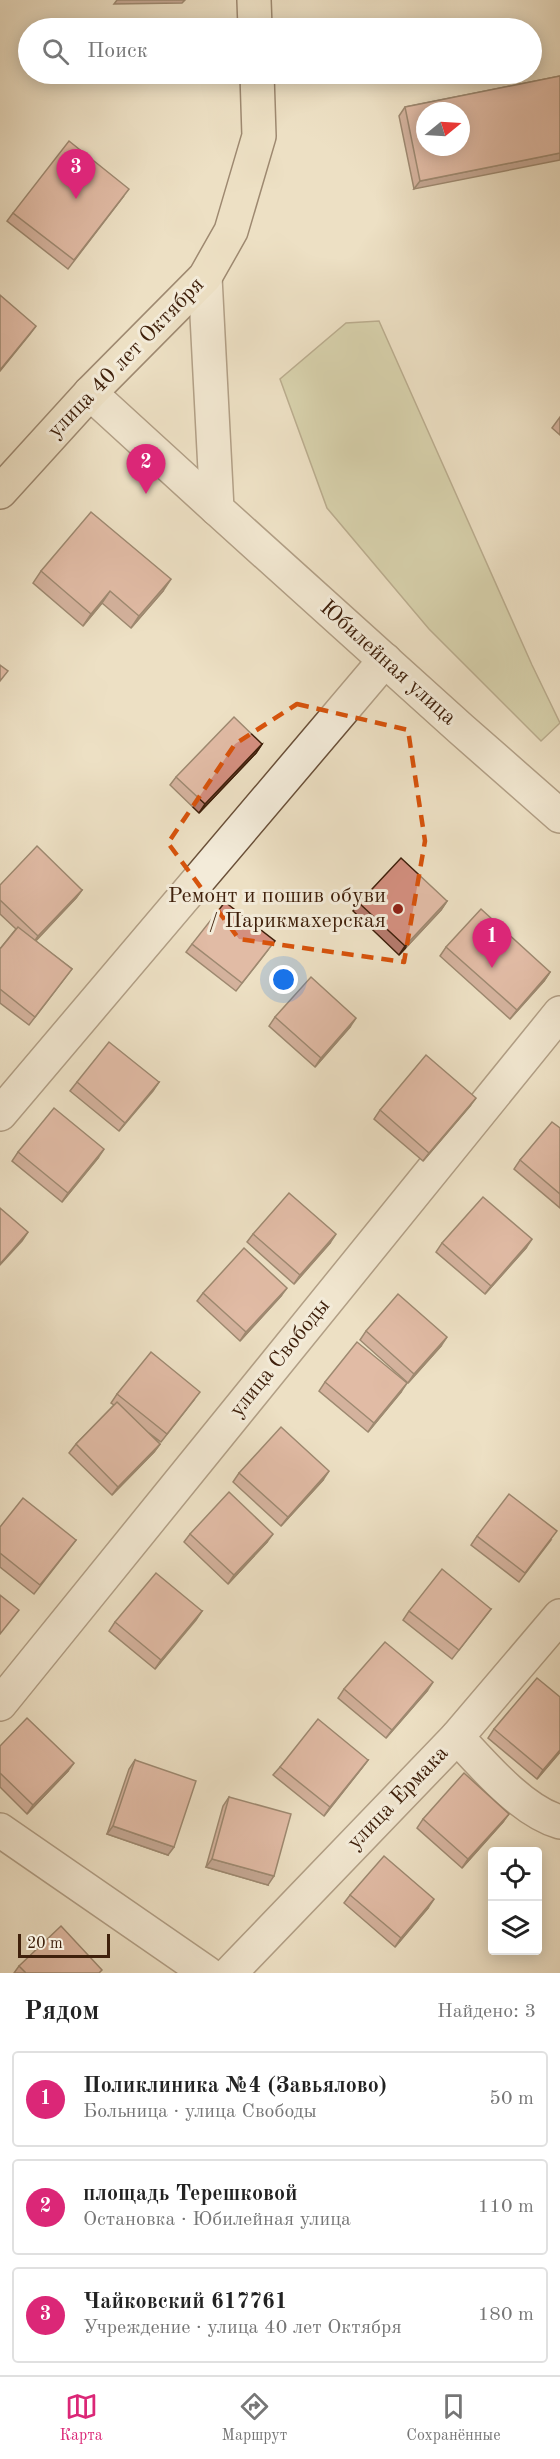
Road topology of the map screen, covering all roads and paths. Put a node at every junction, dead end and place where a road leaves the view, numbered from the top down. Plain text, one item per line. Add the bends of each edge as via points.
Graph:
1 (254, 0) edge
2 (255, 18) edge
3 (257, 84) edge
4 (205, 277) junction
5 (90, 393) junction
6 (0, 492) edge
7 (217, 509) junction
8 (385, 660) junction
9 (560, 816) edge
10 (560, 1012) edge
11 (0, 1114) edge
12 (560, 1616) edge
13 (0, 1704) edge
14 (457, 1737) junction
15 (560, 1822) edge
16 (0, 1830) edge
17 (207, 1973) edge
18 (230, 1973) edge

1 - 2 main road
3 - 4 main road, улица 40 лет Октября via 259,136 231,231
4 - 5 main road, улица 40 лет Октября
4 - 7 street
5 - 6 main road, улица 40 лет Октября
5 - 7 street, Юбилейная улица
7 - 8 street, Юбилейная улица
8 - 9 street, Юбилейная улица
8 - 11 street
10 - 13 street, улица Свободы
12 - 14 street, улица Ермака
14 - 15 street via 503,1786 549,1819
14 - 18 street, улица Ермака
16 - 17 street

